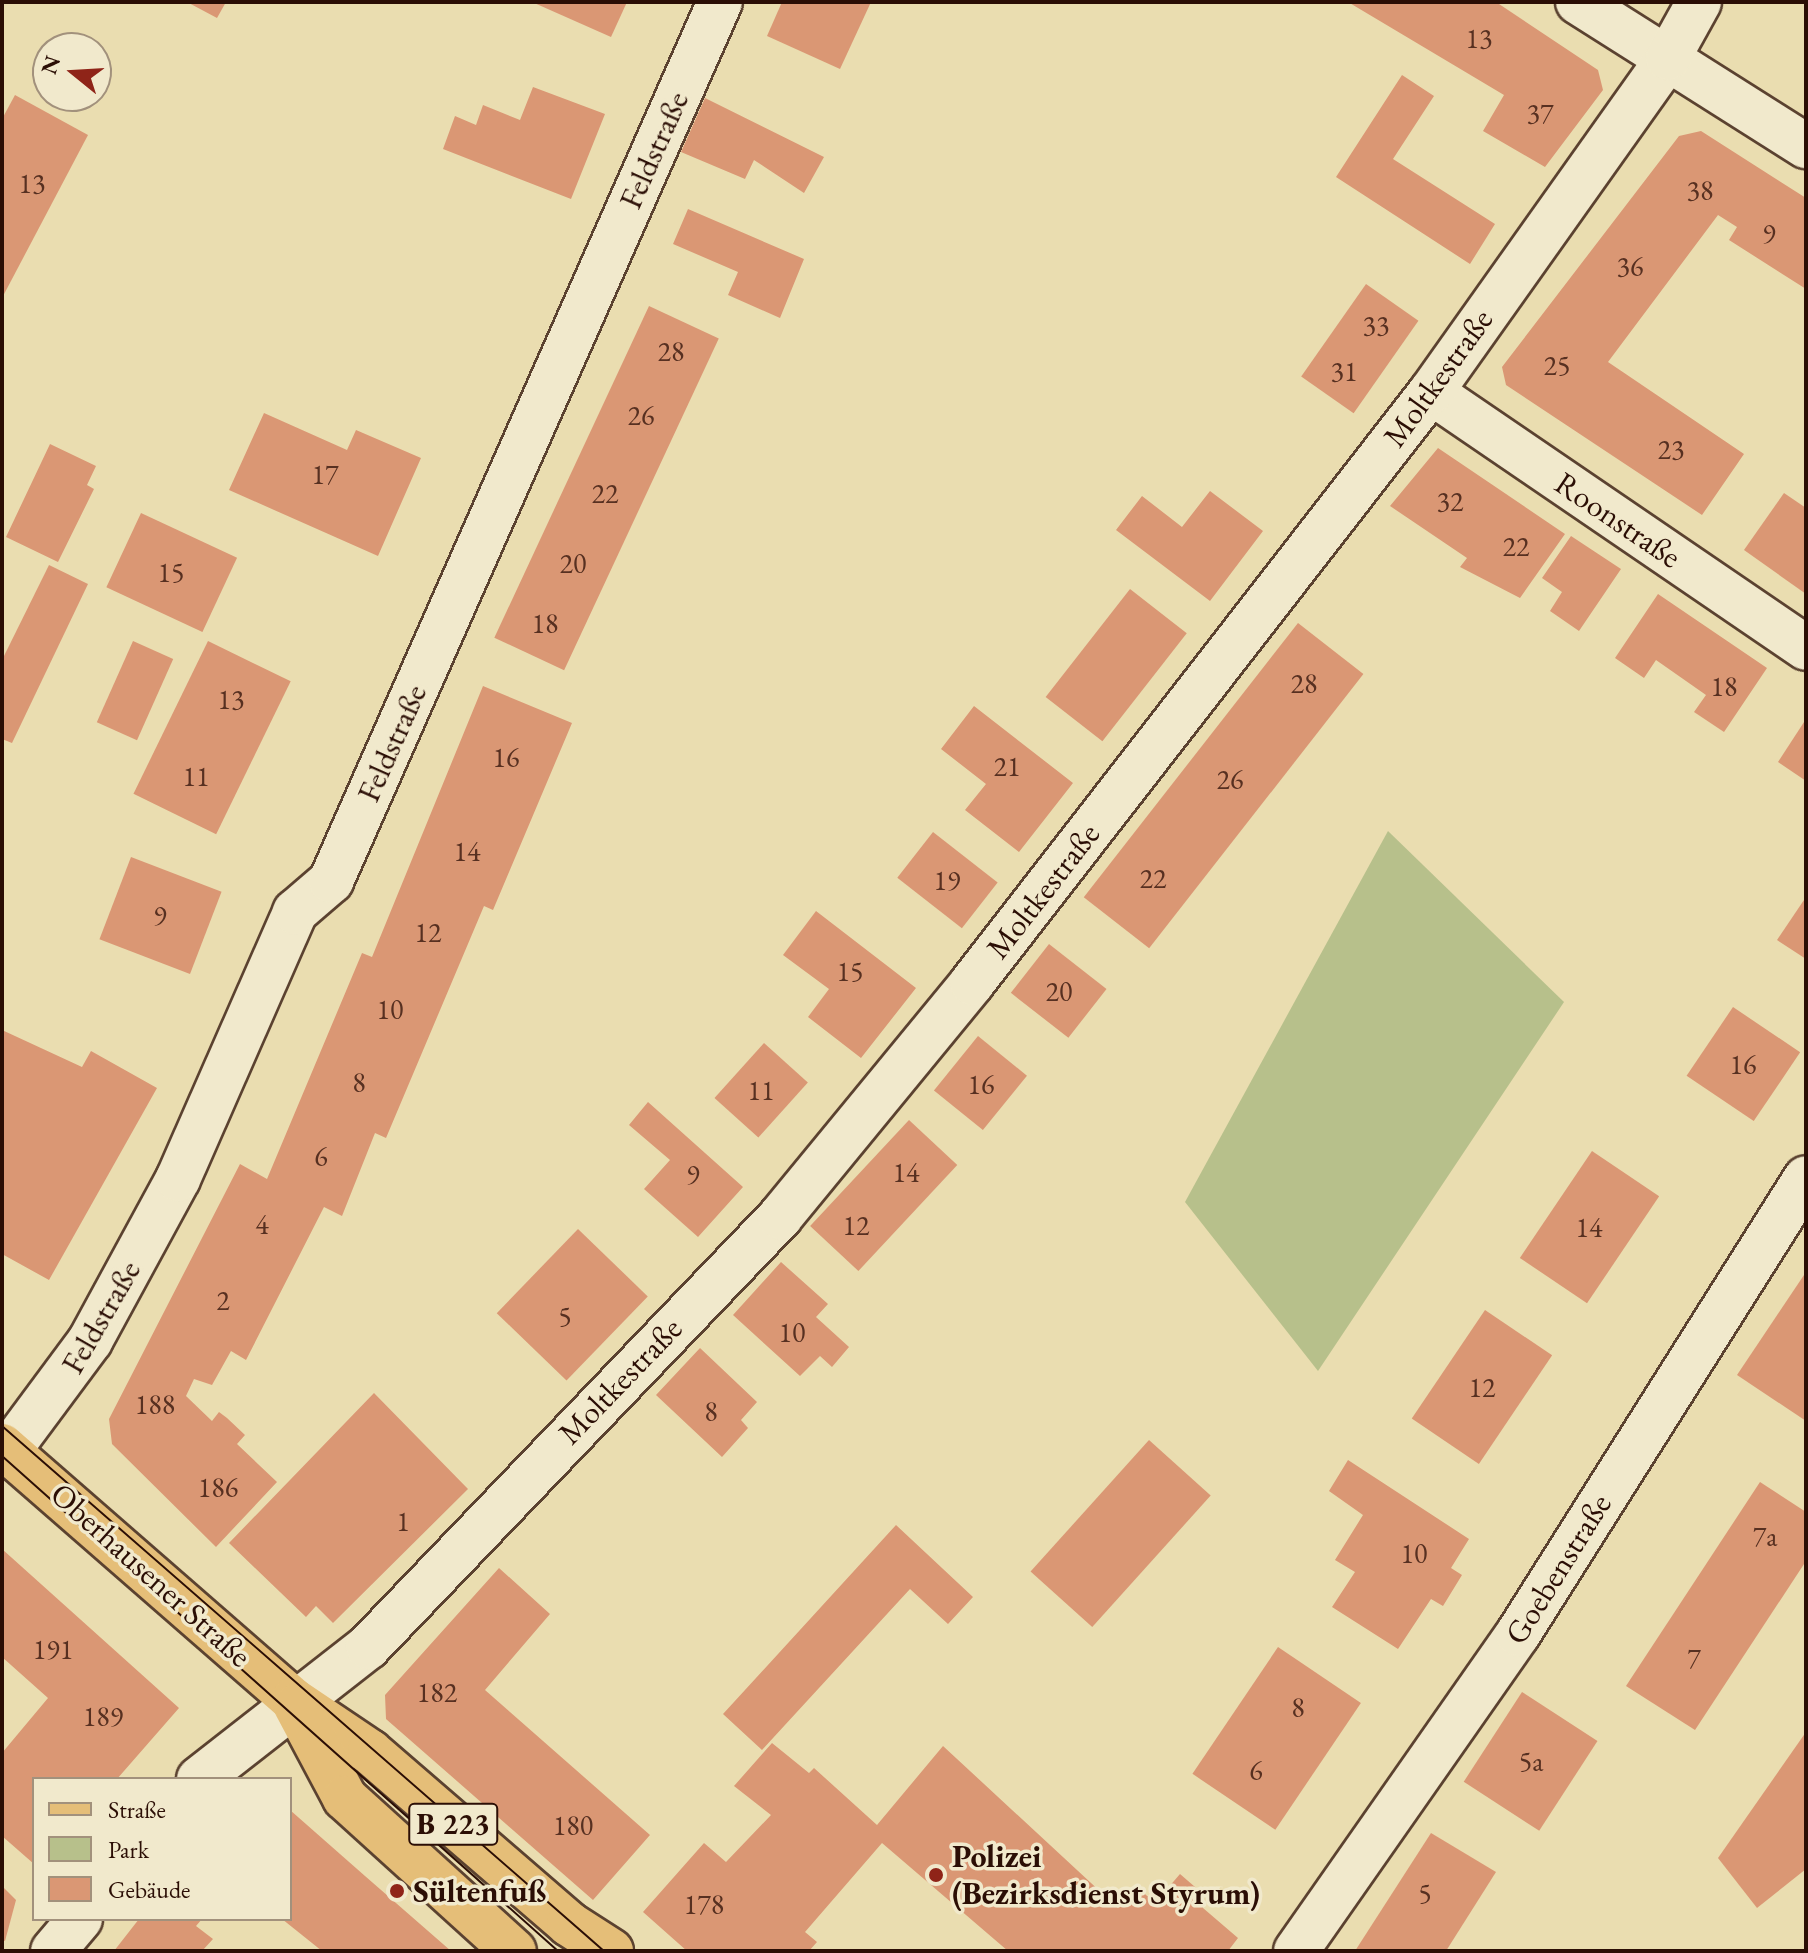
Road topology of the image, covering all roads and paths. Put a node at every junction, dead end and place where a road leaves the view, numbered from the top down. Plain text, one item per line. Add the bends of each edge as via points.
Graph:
1 (720, 2) edge
2 (1578, 2) edge
3 (1699, 2) edge
4 (1668, 58) junction
5 (1806, 146) edge
6 (1431, 392) junction
7 (1806, 648) edge
8 (1806, 1178) edge
9 (4, 1444) edge
10 (293, 1700) junction
11 (201, 1777) edge
12 (78, 1921) edge
13 (1299, 1947) edge
14 (53, 1951) edge
15 (514, 1951) edge
16 (611, 1951) edge

1 - 9 street, Feldstraße via 331,881 295,912 203,1129 90,1341
2 - 4 street
3 - 4 street, Moltkestraße
4 - 5 street
4 - 6 street, Moltkestraße
6 - 7 street, Roonstraße
6 - 10 street, Moltkestraße via 972,983 780,1217 368,1647
8 - 13 street, Goebenstraße via 1518,1634
9 - 10 main road, Oberhausener Straße / B 223
10 - 11 street, Moltkestraße
10 - 15 main road, Oberhausener Straße / B 223 via 345,1798
10 - 16 main road, Oberhausener Straße / B 223 via 370,1752 569,1924
12 - 14 street

